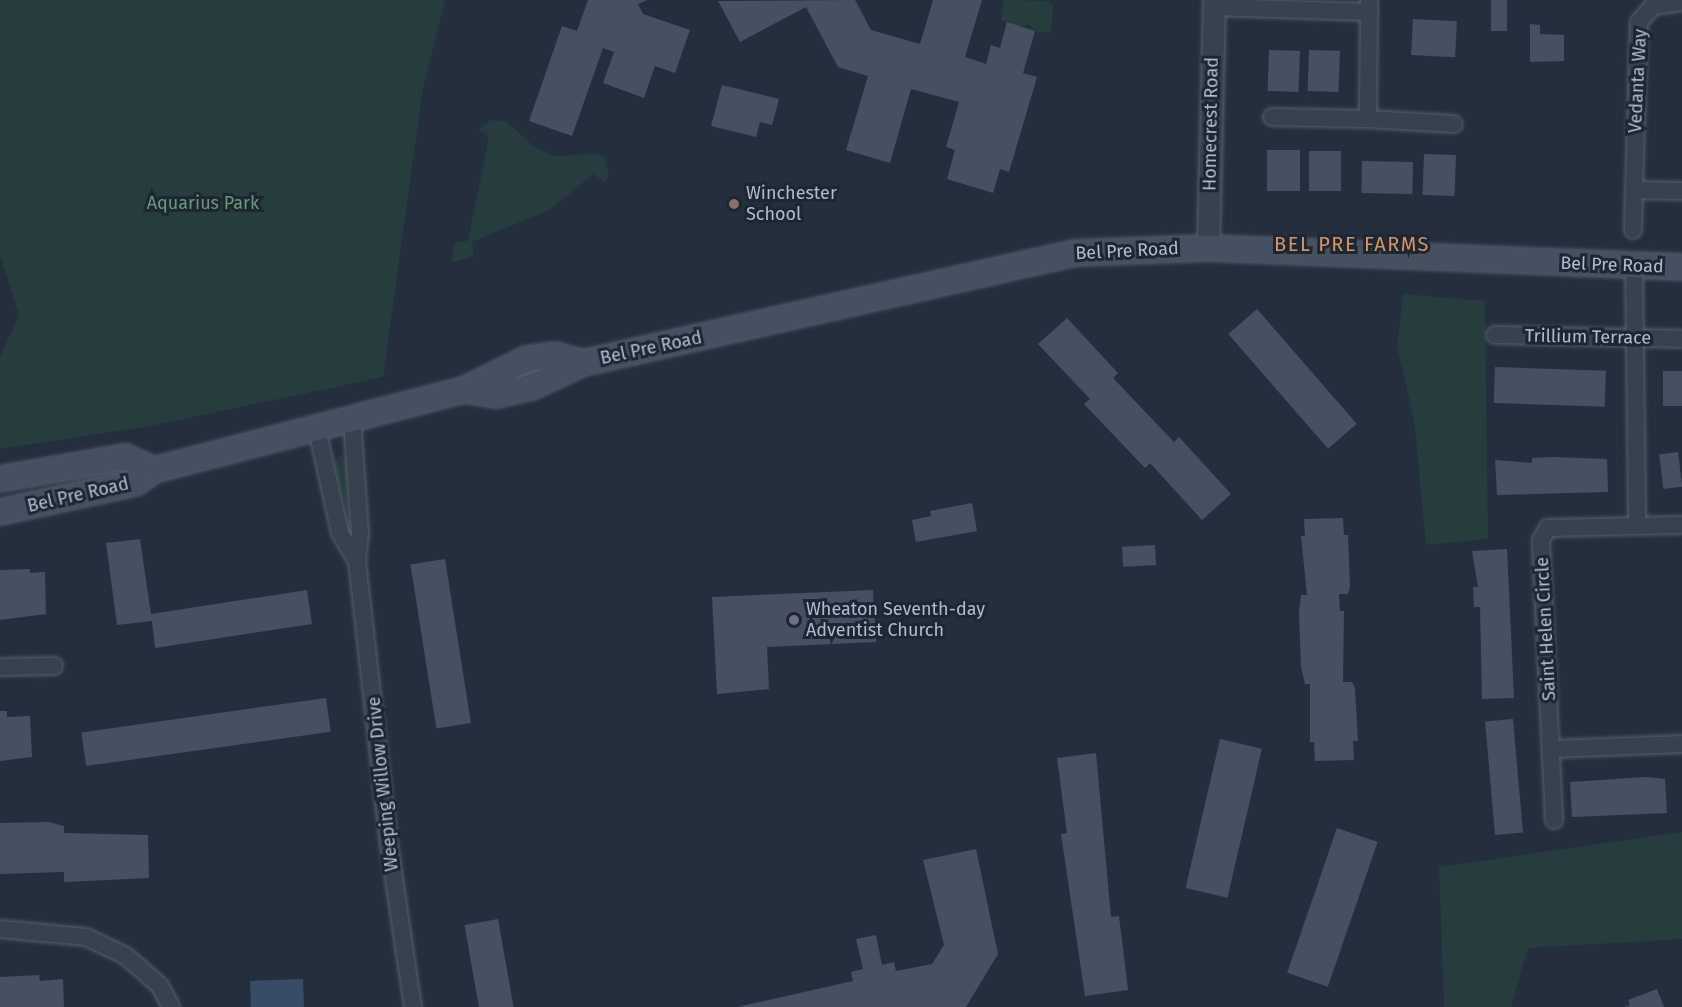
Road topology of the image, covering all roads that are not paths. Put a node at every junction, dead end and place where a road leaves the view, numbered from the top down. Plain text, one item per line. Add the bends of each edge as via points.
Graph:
1 (1682, 2) edge
2 (1214, 4) edge
3 (1369, 6) edge
4 (1272, 117) dead end
5 (1368, 119) junction
6 (1454, 124) dead end
7 (1634, 190) junction
8 (1682, 191) edge
9 (1633, 230) dead end
10 (1208, 248) junction
11 (1634, 267) junction
12 (1682, 267) edge
13 (1495, 335) dead end
14 (1632, 338) junction
15 (1682, 339) edge
16 (352, 419) junction
17 (317, 429) junction
18 (154, 470) junction
19 (0, 479) edge
20 (0, 512) edge
21 (1682, 525) edge
22 (1637, 526) junction
23 (357, 561) junction
24 (54, 666) dead end
25 (0, 668) edge
26 (1682, 744) edge
27 (1553, 749) junction
28 (1554, 820) dead end
29 (0, 929) edge
30 (171, 1007) edge
31 (413, 1007) edge

1 - 7 street, Vedanta Way via 1653,6 1639,22
2 - 3 street
2 - 10 street, Homecrest Road
3 - 5 street
4 - 5 street
5 - 6 street
7 - 8 street
7 - 9 street, Vedanta Way
10 - 11 main road, Bel Pre Road
10 - 16 main road, Bel Pre Road via 1075,254 583,363 555,355 527,359 464,390
11 - 12 main road, Bel Pre Road
11 - 14 street
13 - 14 street, Trillium Terrace
14 - 15 street, Trillium Terrace
14 - 22 street
16 - 17 main road, Bel Pre Road
16 - 23 street, Weeping Willow Drive via 360,533
17 - 18 main road, Bel Pre Road
17 - 23 street, Weeping Willow Drive via 340,533
18 - 19 main road, Bel Pre Road via 124,457
18 - 20 main road, Bel Pre Road via 135,483
21 - 22 street, Saint Helen Circle
22 - 27 street, Saint Helen Circle via 1548,528 1541,540
23 - 31 street, Weeping Willow Drive via 389,845
24 - 25 street
26 - 27 street
27 - 28 street, Saint Helen Circle
29 - 30 street via 87,937 126,956 160,986

